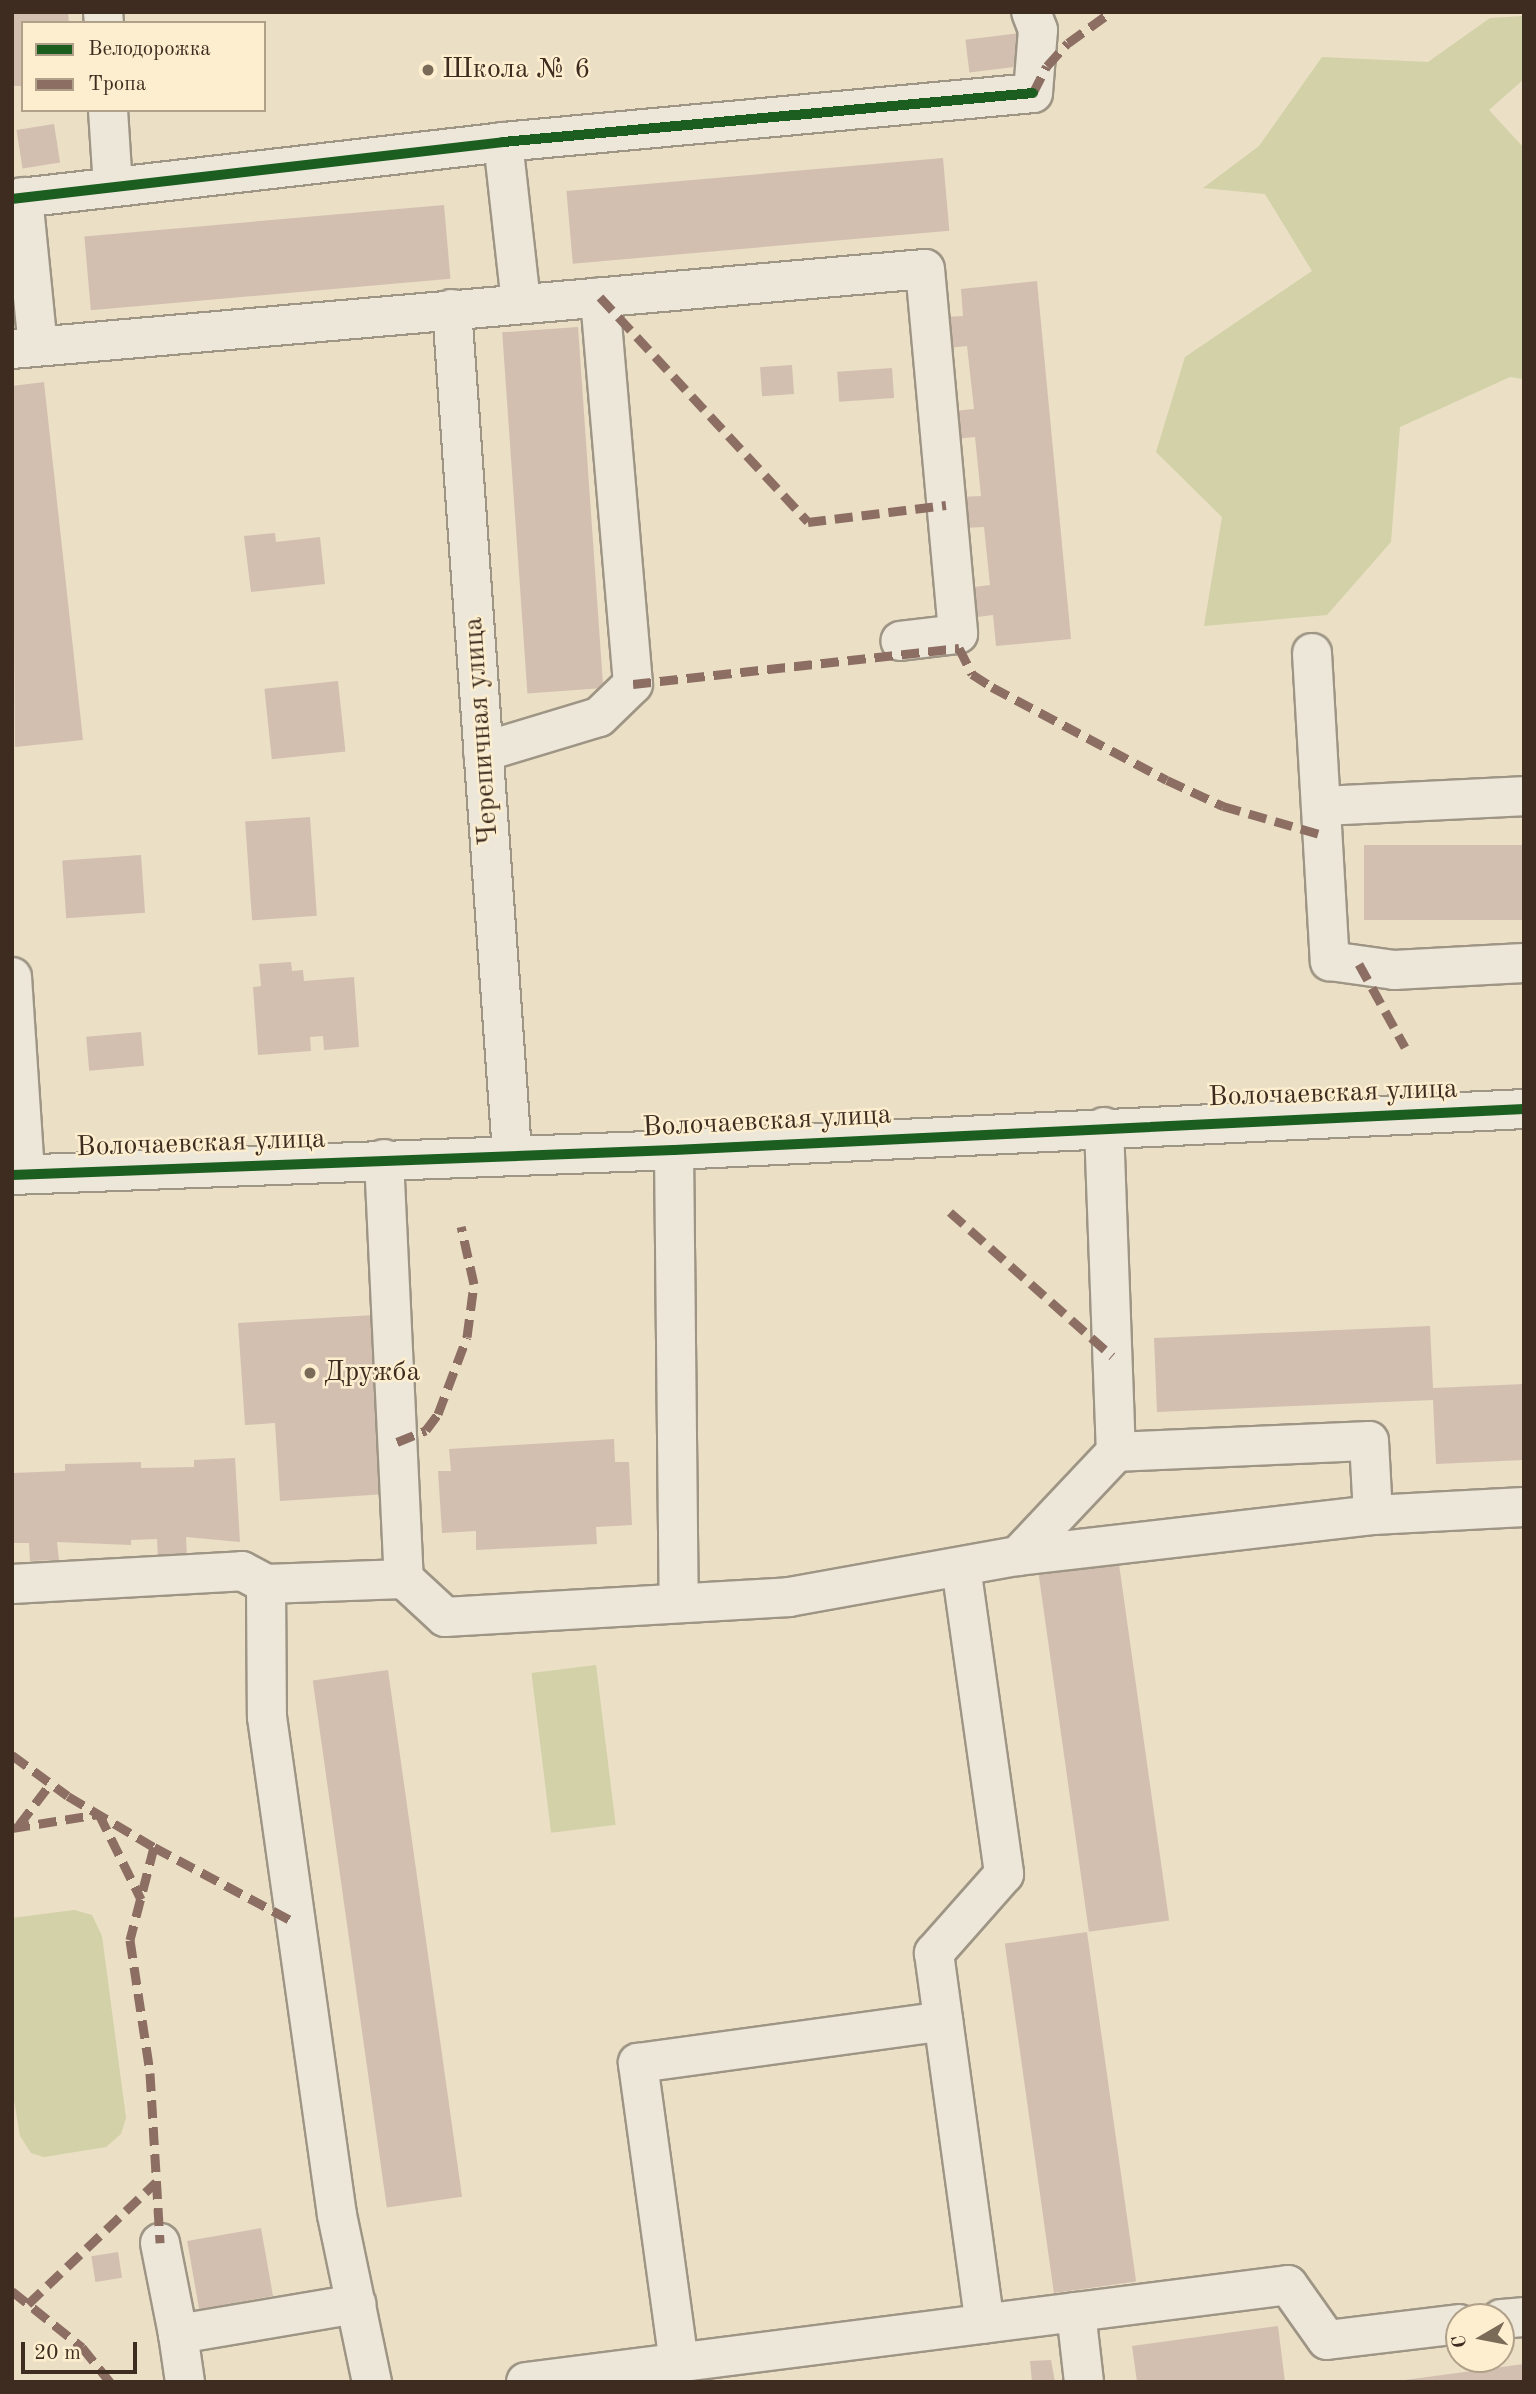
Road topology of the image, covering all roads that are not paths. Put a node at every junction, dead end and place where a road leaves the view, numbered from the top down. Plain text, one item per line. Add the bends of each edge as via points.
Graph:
1 (1031, 12) edge
2 (108, 112) edge
3 (503, 142) junction
4 (113, 187) junction
5 (18, 198) edge
6 (600, 297) junction
7 (521, 303) junction
8 (452, 309) junction
9 (25, 348) edge
10 (900, 640) dead end
11 (1312, 653) dead end
12 (483, 752) junction
13 (1524, 796) edge
14 (1321, 806) junction
15 (1524, 963) edge
16 (12, 977) edge
17 (1524, 1109) edge
18 (1104, 1127) junction
19 (674, 1150) junction
20 (512, 1153) junction
21 (384, 1159) junction
22 (18, 1175) edge
23 (1116, 1452) junction
24 (1524, 1507) edge
25 (1373, 1515) junction
26 (1018, 1556) junction
27 (961, 1567) junction
28 (404, 1579) junction
29 (12, 1584) edge
30 (266, 1584) junction
31 (680, 1600) junction
32 (943, 2021) junction
33 (160, 2244) dead end
34 (356, 2304) junction
35 (1076, 2312) junction
36 (985, 2324) junction
37 (1445, 2326) edge
38 (178, 2334) junction
39 (679, 2363) junction
40 (636, 2375) edge
41 (185, 2382) edge
42 (372, 2382) edge
43 (526, 2382) edge
44 (1084, 2382) edge

1 - 3 street via 1038,30 1033,93
2 - 4 street
3 - 4 street
3 - 7 street
4 - 5 street
5 - 9 street
6 - 7 street
6 - 10 street via 925,269 958,634
6 - 12 street via 634,684 599,717
7 - 8 street
8 - 9 street
8 - 12 street, Черепичная улица
11 - 14 street
12 - 20 street, Черепичная улица
13 - 14 street
14 - 15 street via 1330,961 1394,970
16 - 22 street
17 - 18 street, Волочаевская улица
18 - 19 street, Волочаевская улица
18 - 23 street
19 - 20 street, Волочаевская улица
19 - 31 street
20 - 21 street, Волочаевская улица
21 - 22 street, Волочаевская улица
21 - 28 street
23 - 25 street via 1369,1441
23 - 26 street
24 - 25 street
25 - 26 street
26 - 27 street
27 - 31 street via 789,1597
27 - 32 street via 1004,1874 934,1953
28 - 30 street
28 - 31 street via 445,1617
29 - 30 street via 242,1571
30 - 34 street via 267,1717 337,2215
32 - 36 street
32 - 39 street via 638,2063
33 - 38 street
34 - 38 street
34 - 42 street
35 - 36 street
35 - 37 street via 1288,2285 1327,2340
35 - 44 street
36 - 39 street
38 - 41 street
39 - 40 street
40 - 43 street

